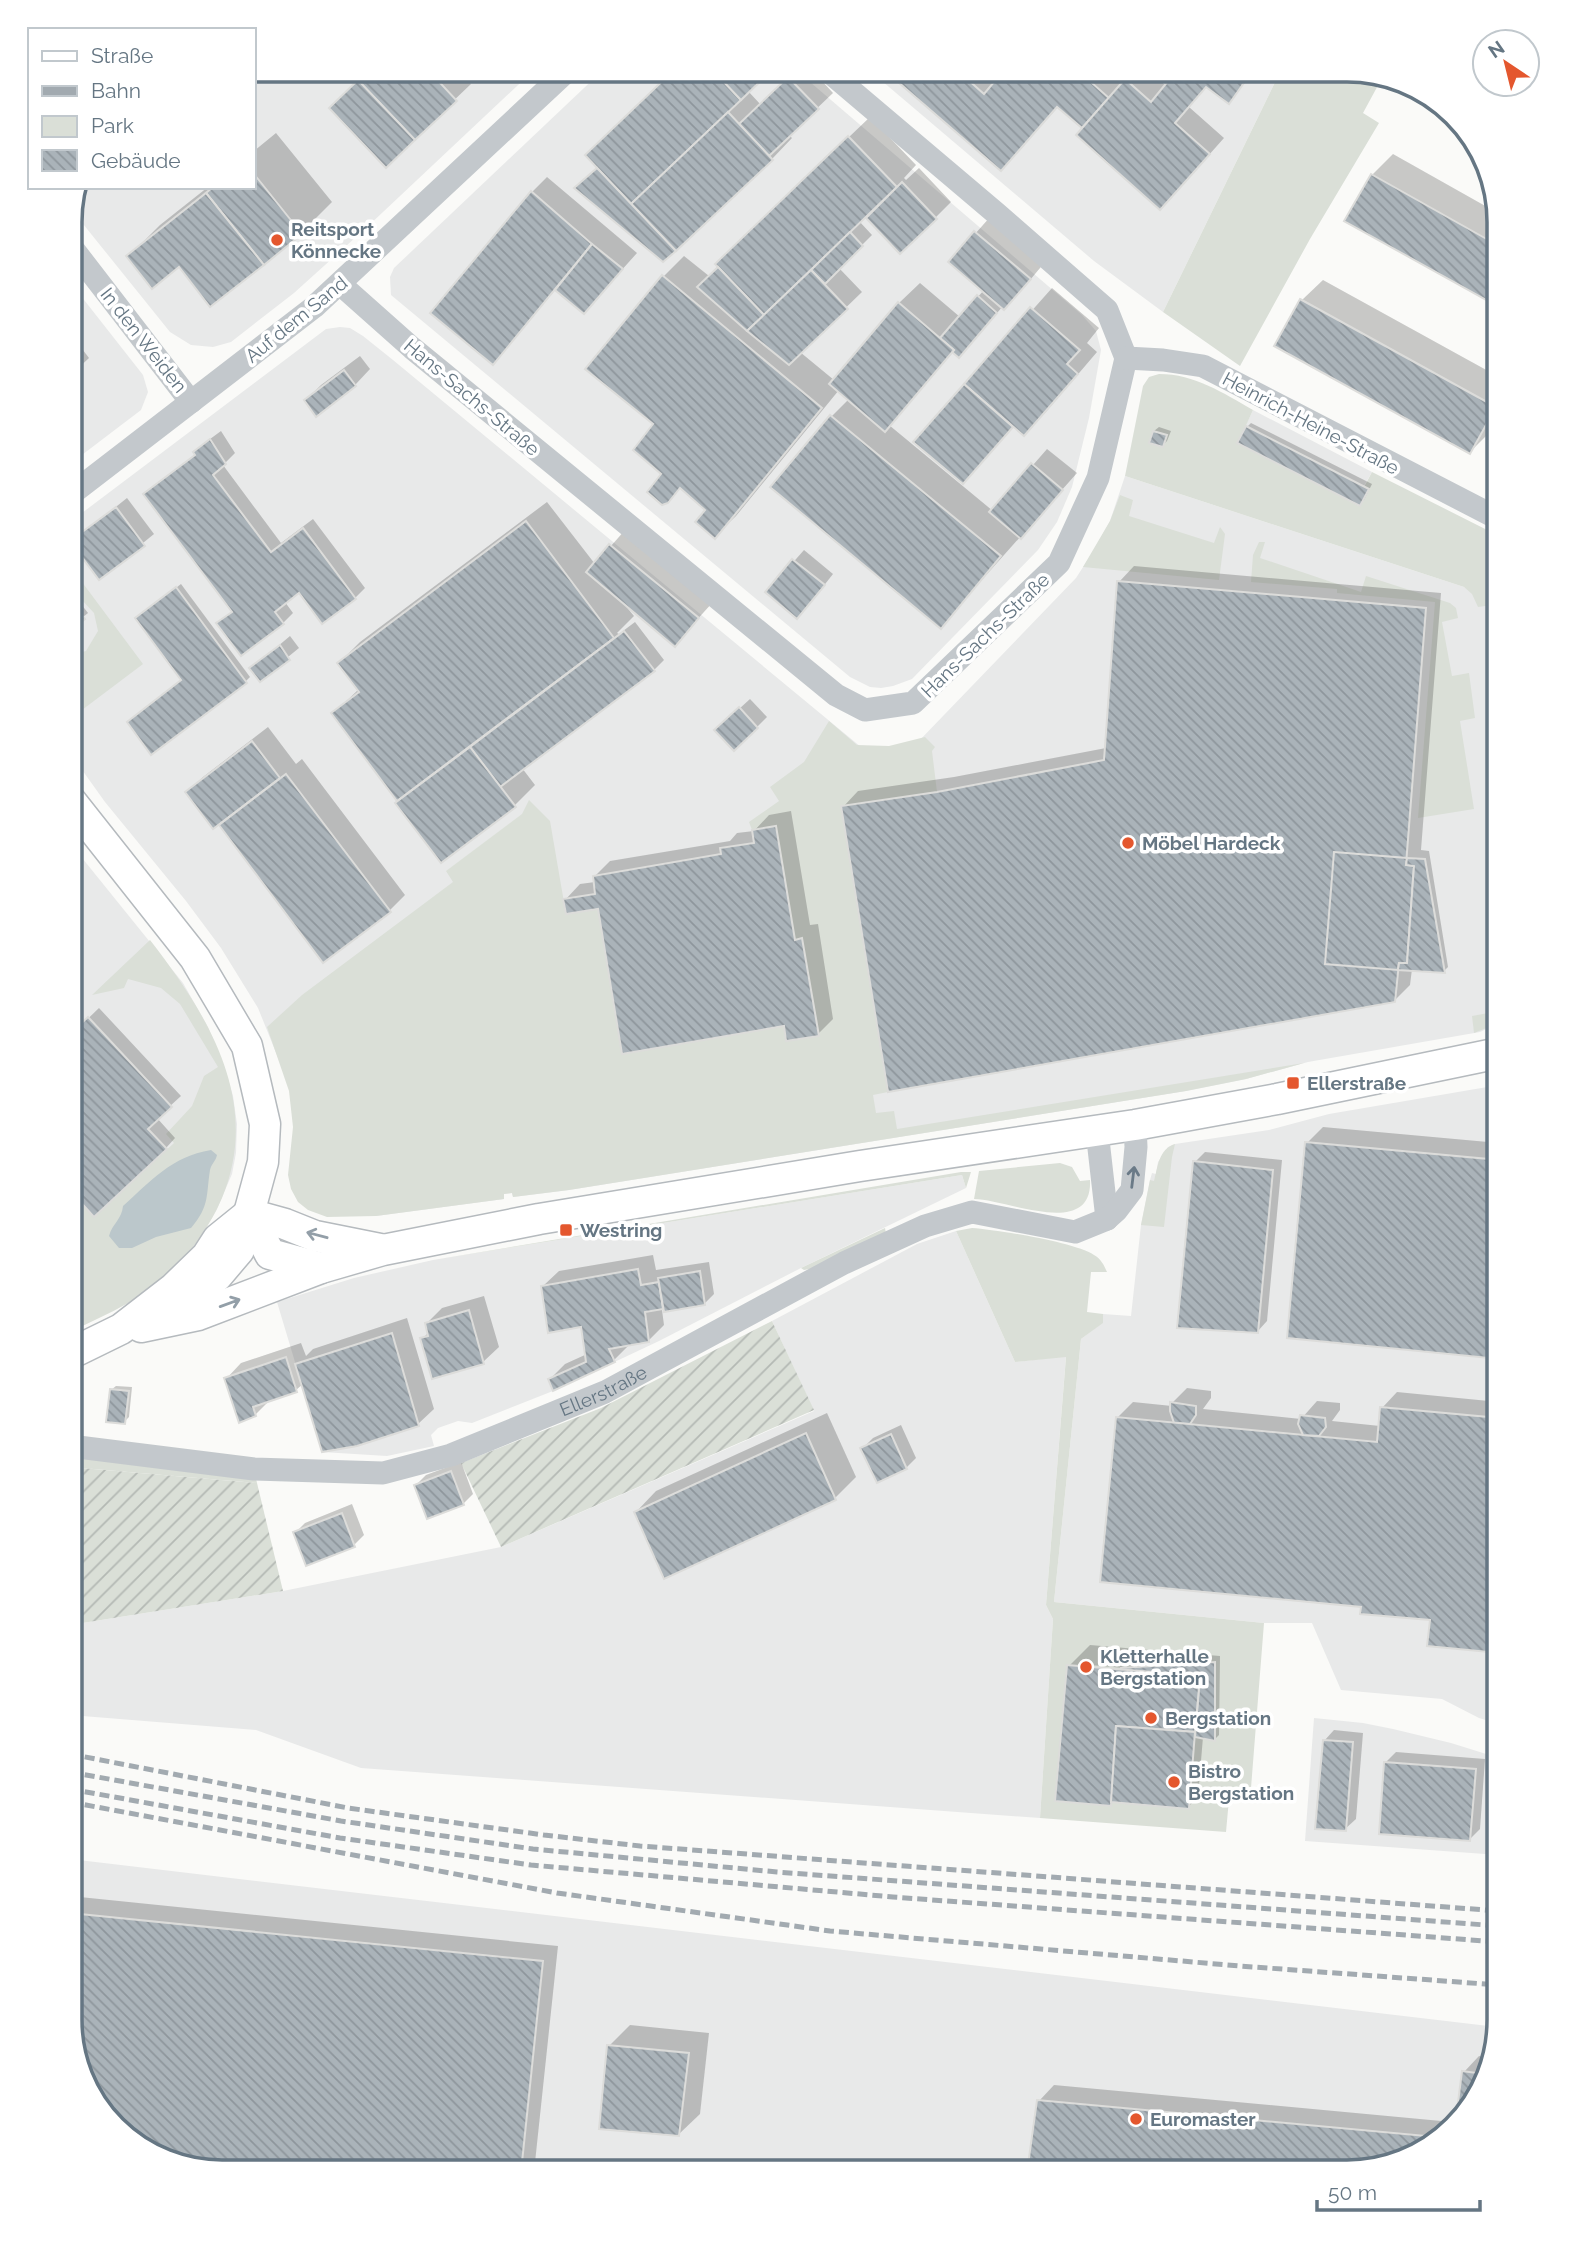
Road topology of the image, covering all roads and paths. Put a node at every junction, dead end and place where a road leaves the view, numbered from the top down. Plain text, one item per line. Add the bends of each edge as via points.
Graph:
1 (555, 82) edge
2 (842, 83) edge
3 (83, 262) edge
4 (340, 284) junction
5 (1126, 358) junction
6 (191, 401) junction
7 (83, 485) edge
8 (1487, 506) edge
9 (83, 816) edge
10 (1487, 1055) edge
11 (1135, 1125) junction
12 (1097, 1132) junction
13 (249, 1214) junction
14 (1107, 1219) junction
15 (383, 1250) junction
16 (321, 1268) junction
17 (131, 1328) junction
18 (82, 1349) edge
19 (82, 1448) edge

1 - 4 street, Auf dem Sand
2 - 5 street via 1107,310
3 - 6 street, In den Weiden
4 - 5 street, Hans-Sachs-Straße via 790,659 836,695 865,710 913,703 1059,563 1098,478
4 - 6 street, Auf dem Sand
5 - 8 street, Heinrich-Heine-Straße via 1203,366
6 - 7 street, Auf dem Sand
9 - 13 main road via 195,958 247,1046 265,1124 263,1162
10 - 11 main road
11 - 12 main road
14 -> 11 street, Ellerstraße via 1132,1190
12 - 14 street
12 - 15 main road via 846,1168
15 -> 13 main road via 315,1236
13 - 16 main road via 270,1254
13 - 17 main road via 218,1239 207,1256
14 - 19 street, Ellerstraße via 1075,1232 972,1212 925,1226 844,1263 605,1392 451,1455 383,1473 254,1469
15 - 16 main road
17 -> 16 main road via 198,1315
17 - 18 main road

